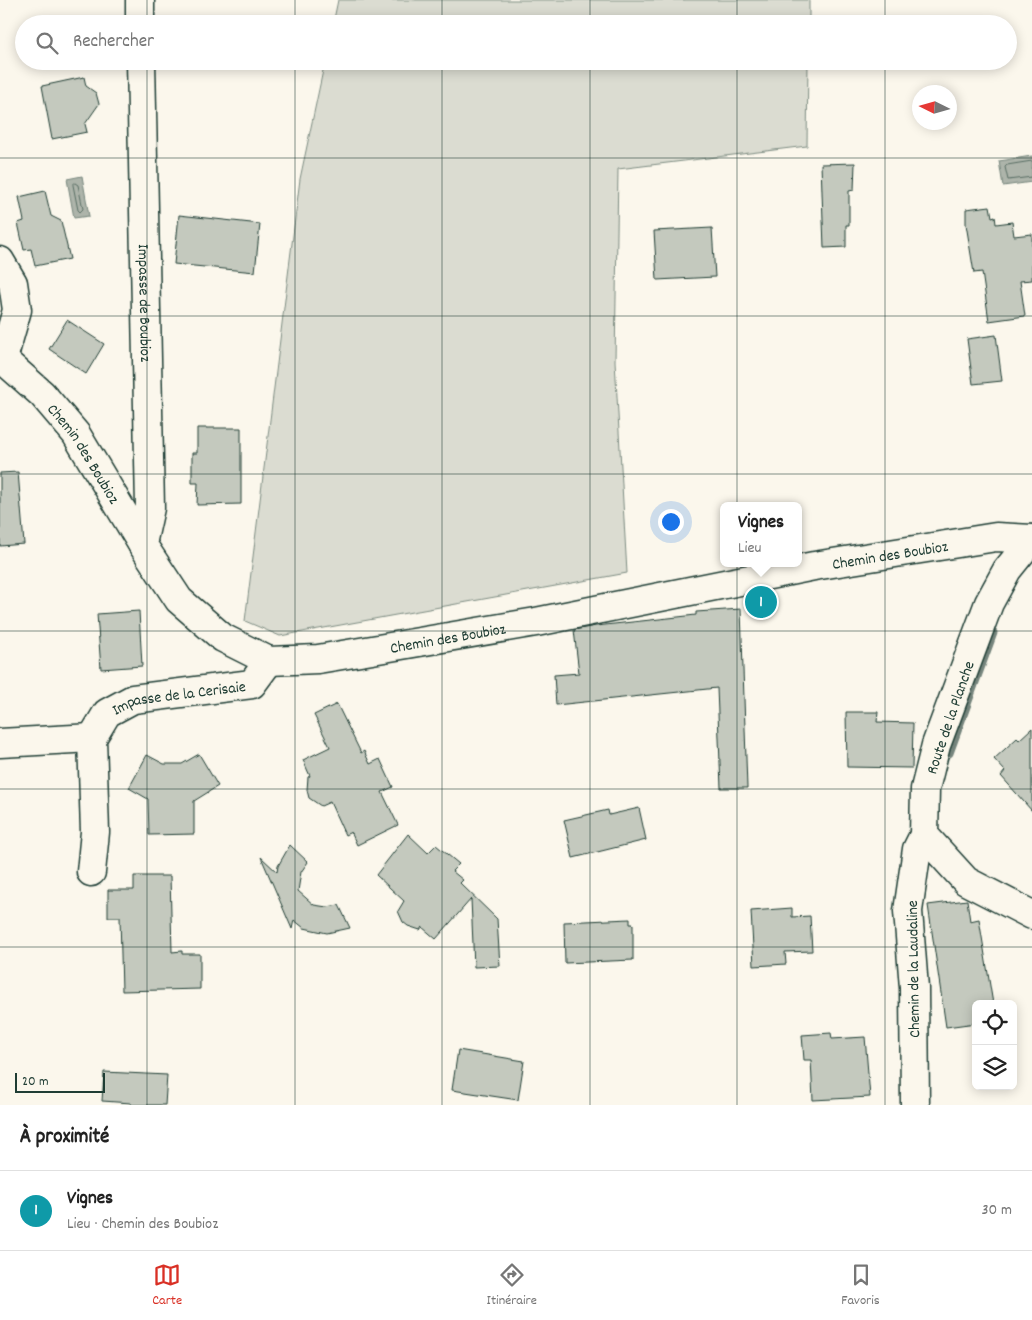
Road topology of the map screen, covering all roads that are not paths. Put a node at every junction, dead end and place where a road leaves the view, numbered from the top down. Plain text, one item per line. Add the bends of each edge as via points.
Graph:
1 (140, 0) edge
2 (140, 15) edge
3 (141, 70) edge
4 (0, 261) edge
5 (2, 358) edge
6 (1032, 539) edge
7 (142, 544) junction
8 (269, 661) junction
9 (92, 738) junction
10 (0, 743) edge
11 (924, 835) junction
12 (91, 872) dead end
13 (1032, 915) edge
14 (915, 1105) edge

1 - 2 street
3 - 7 street, Impasse de Boubioz via 150,508
4 - 5 street via 13,283 17,310
5 - 7 street, Chemin des Boubioz via 42,394 76,434
6 - 8 street, Chemin des Boubioz via 996,536 814,566 536,622 318,658
6 - 11 street, Route de la Planche via 1007,570 989,603 936,745 925,789
7 - 8 street, Chemin des Boubioz via 179,600 223,638
8 - 9 street, Impasse de la Cerisaie via 252,684 134,699 107,713
9 - 10 street
9 - 12 street via 95,832
11 - 13 street via 966,881
11 - 14 street, Chemin de la Laudaline via 917,849 908,911 914,988

